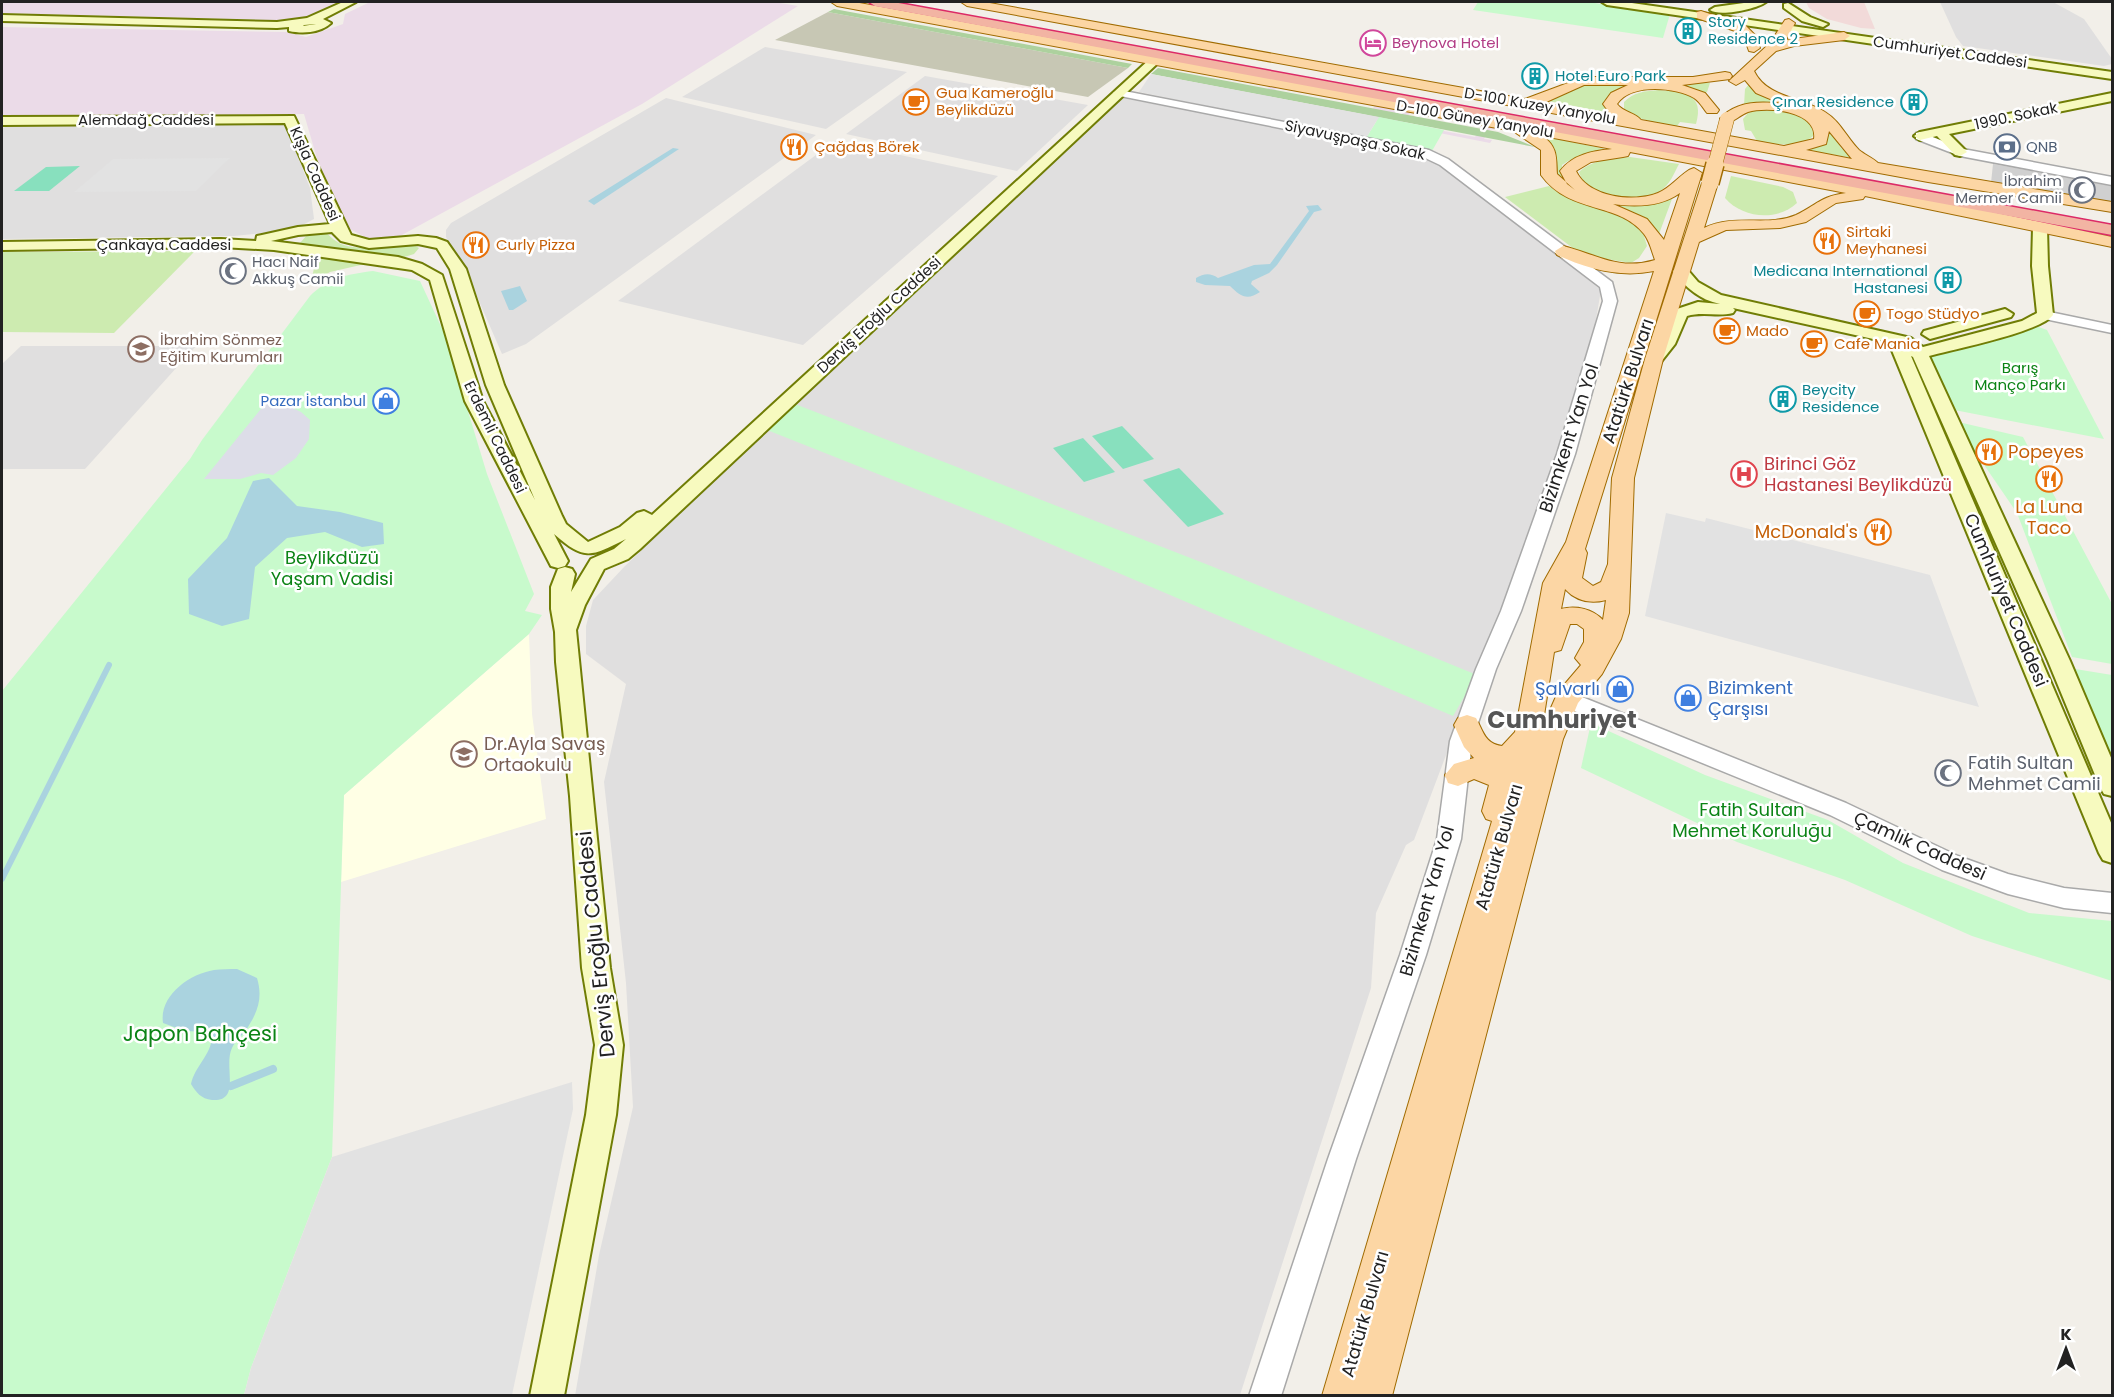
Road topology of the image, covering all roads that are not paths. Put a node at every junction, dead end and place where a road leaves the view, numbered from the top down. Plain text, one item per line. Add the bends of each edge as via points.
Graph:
1 (351, 2) edge
2 (356, 2) edge
3 (837, 2) edge
4 (875, 2) edge
5 (927, 2) edge
6 (1607, 2) edge
7 (1636, 2) edge
8 (1761, 2) edge
9 (963, 4) edge
10 (1787, 4) edge
11 (1684, 9) junction
12 (1701, 15) junction
13 (2, 19) edge
14 (326, 21) junction
15 (1774, 22) junction
16 (300, 25) junction
17 (1788, 26) junction
18 (1050, 33) junction
19 (1875, 35) junction
20 (1844, 36) junction
21 (1194, 43) joint
22 (1754, 48) junction
23 (1769, 50) junction
24 (1151, 59) junction
25 (1747, 70) junction
26 (2112, 70) edge
27 (1239, 75) junction
28 (1725, 76) junction
29 (2112, 76) edge
30 (2112, 97) edge
31 (1108, 98) junction
32 (1526, 103) junction
33 (1712, 110) junction
34 (290, 119) joint
35 (1727, 119) junction
36 (2, 122) edge
37 (1503, 124) junction
38 (1663, 128) junction
39 (1940, 132) junction
40 (1920, 136) joint
41 (1743, 144) junction
42 (1960, 152) junction
43 (1665, 154) junction
44 (1738, 168) junction
45 (1880, 168) junction
46 (1694, 173) junction
47 (1928, 177) junction
48 (2112, 181) edge
49 (1710, 183) junction
50 (1896, 197) junction
51 (2112, 207) edge
52 (2112, 212) edge
53 (2112, 218) edge
54 (2040, 228) junction
55 (310, 230) junction
56 (340, 230) junction
57 (2112, 231) edge
58 (2112, 237) edge
59 (1691, 240) junction
60 (436, 242) junction
61 (2112, 242) edge
62 (221, 243) junction
63 (2, 246) edge
64 (296, 249) junction
65 (1563, 251) junction
66 (398, 262) junction
67 (1664, 263) junction
68 (1681, 271) junction
69 (1606, 285) junction
70 (1654, 301) junction
71 (2045, 315) junction
72 (2112, 329) edge
73 (1908, 347) junction
74 (1654, 359) junction
75 (1925, 411) junction
76 (1948, 415) junction
77 (1577, 542) junction
78 (591, 557) junction
79 (1620, 564) junction
80 (561, 567) junction
81 (1994, 571) junction
82 (2022, 579) junction
83 (566, 632) junction
84 (1541, 667) junction
85 (1570, 695) junction
86 (1467, 724) junction
87 (1529, 734) junction
88 (1458, 774) junction
89 (2112, 787) edge
90 (2112, 853) edge
91 (1490, 879) junction
92 (2112, 903) edge
93 (548, 1395) edge
94 (1265, 1395) edge
95 (1341, 1395) edge
96 (1372, 1395) edge

1 - 16 main road
2 - 14 main road
3 - 24 main road, D-100 Güney Yanyolu
4 - 18 highway
5 - 9 highway
6 - 12 main road
7 - 11 main road
8 - 11 main road via 1730,9
9 - 21 highway
9 - 53 highway
10 - 17 main road
10 - 19 main road via 1806,19
11 - 15 main road
12 - 15 main road
12 - 22 main road via 1745,31
13 - 16 main road
14 - 16 main road
14 - 16 main road via 319,28
15 - 17 main road
15 - 22 main road
17 - 19 main road, Cumhuriyet Caddesi
17 - 20 main road, Cumhuriyet Caddesi
17 - 23 main road
18 - 27 highway
18 - 57 highway
19 - 26 main road, Cumhuriyet Caddesi
20 - 23 main road via 1802,40
20 - 29 main road, Cumhuriyet Caddesi
21 - 32 main road, D-100 Kuzey Yanyolu
22 - 28 main road
23 - 25 main road
24 - 27 main road, D-100 Güney Yanyolu
24 - 31 main road, Derviş Eroğlu Caddesi
25 - 35 main road, Atatürk Bulvarı via 1738,78
25 - 45 main road via 1761,90 1823,117 1854,155
27 - 37 main road, D-100 Güney Yanyolu
28 - 32 main road via 1702,81 1584,81 1543,100
28 - 33 main road, Atatürk Bulvarı
30 - 39 main road, 1990. Sokak
31 - 65 street, Siyavuşpaşa Sokak via 1425,153 1444,162
31 - 78 main road, Derviş Eroğlu Caddesi via 749,426 633,544 621,554
32 - 38 main road, D-100 Kuzey Yanyolu
33 - 38 main road via 1698,94 1665,86 1632,88 1611,100 1611,108 1622,116
33 - 46 main road, Atatürk Bulvarı
34 - 36 main road, Alemdağ Caddesi
34 - 56 main road, Kışla Caddesi
35 - 41 main road via 1752,107 1787,108 1811,117 1823,135 1817,143 1799,147
35 - 49 main road, Atatürk Bulvarı, bridge
37 - 43 main road, D-100 Güney Yanyolu
37 - 67 main road via 1533,136 1546,147 1550,154 1549,175 1559,187 1647,228
38 - 41 main road, D-100 Kuzey Yanyolu
39 - 40 main road, 1990. Sokak
39 - 42 main road
40 - 42 street
41 - 45 main road, D-100 Kuzey Yanyolu
42 - 48 street
43 - 44 main road, D-100 Güney Yanyolu
43 - 46 main road via 1600,155 1576,162 1568,171 1572,182 1583,189 1636,202 1662,197
44 - 49 main road via 1789,184 1801,196 1802,208 1776,217 1751,217 1726,207 1712,193
44 - 50 main road, D-100 Güney Yanyolu
45 - 47 main road, D-100 Kuzey Yanyolu
46 - 67 main road, Atatürk Bulvarı
47 - 51 main road, D-100 Kuzey Yanyolu
47 - 52 highway
49 - 59 main road, Atatürk Bulvarı
50 - 54 main road, D-100 Güney Yanyolu
50 - 58 highway
50 - 59 main road via 1832,199 1800,219 1723,225
54 - 61 main road, D-100 Güney Yanyolu
54 - 71 main road
55 - 56 main road
55 - 62 main road
55 - 64 main road via 299,235
56 - 60 main road via 346,238 369,244
59 - 68 main road, Atatürk Bulvarı
60 - 66 main road via 419,257
60 - 78 main road, Erdemli Caddesi via 458,269 495,385 552,516 559,528
62 - 63 main road, Çankaya Caddesi
62 - 64 main road, Çankaya Caddesi
64 - 66 main road, Çankaya Caddesi
65 - 67 main road via 1587,261 1632,270
65 - 69 street
66 - 80 main road, Erdemli Caddesi via 437,278 474,401
67 - 70 main road, Atatürk Bulvarı
68 - 73 main road via 1693,285 1716,299
68 - 74 main road, Atatürk Bulvarı
69 - 70 main road via 1632,282 1646,290
69 - 86 street, Bizimkent Yan Yol via 1611,301 1566,454
70 - 77 main road, Atatürk Bulvarı
71 - 72 street
71 - 73 main road via 2028,324
73 - 74 main road via 1707,307 1680,313 1667,344
73 - 75 main road, Cumhuriyet Caddesi
73 - 76 main road, Cumhuriyet Caddesi
74 - 79 main road, Atatürk Bulvarı via 1623,478
75 - 76 main road
75 - 81 main road, Cumhuriyet Caddesi
76 - 82 main road, Cumhuriyet Caddesi
77 - 79 main road via 1570,578 1577,590 1593,594 1607,590
77 - 84 main road, Atatürk Bulvarı via 1552,595
78 - 80 main road, Derviş Eroğlu Caddesi via 565,553
78 - 83 main road via 587,585 575,602
79 - 85 main road, Atatürk Bulvarı via 1617,613 1609,639 1593,668
80 - 83 main road via 561,609
81 - 82 main road
81 - 90 main road, Cumhuriyet Caddesi
82 - 89 main road, Cumhuriyet Caddesi
83 - 93 main road, Derviş Eroğlu Caddesi via 596,968 609,1045 601,1115
84 - 85 main road via 1558,621 1567,615 1589,620 1597,631 1597,639
84 - 87 main road, Atatürk Bulvarı via 1529,714
85 - 92 street, Çamlık Caddesi via 1838,809 1950,863 2008,884 2064,898
85 - 96 main road, Atatürk Bulvarı via 1550,739
86 - 87 main road via 1473,744 1494,756 1508,757
86 - 88 street, Bizimkent Yan Yol
87 - 91 main road, Atatürk Bulvarı
88 - 91 main road via 1480,769 1501,779 1503,786 1492,827
88 - 94 street, Bizimkent Yan Yol via 1449,839 1423,923
91 - 95 main road, Atatürk Bulvarı

